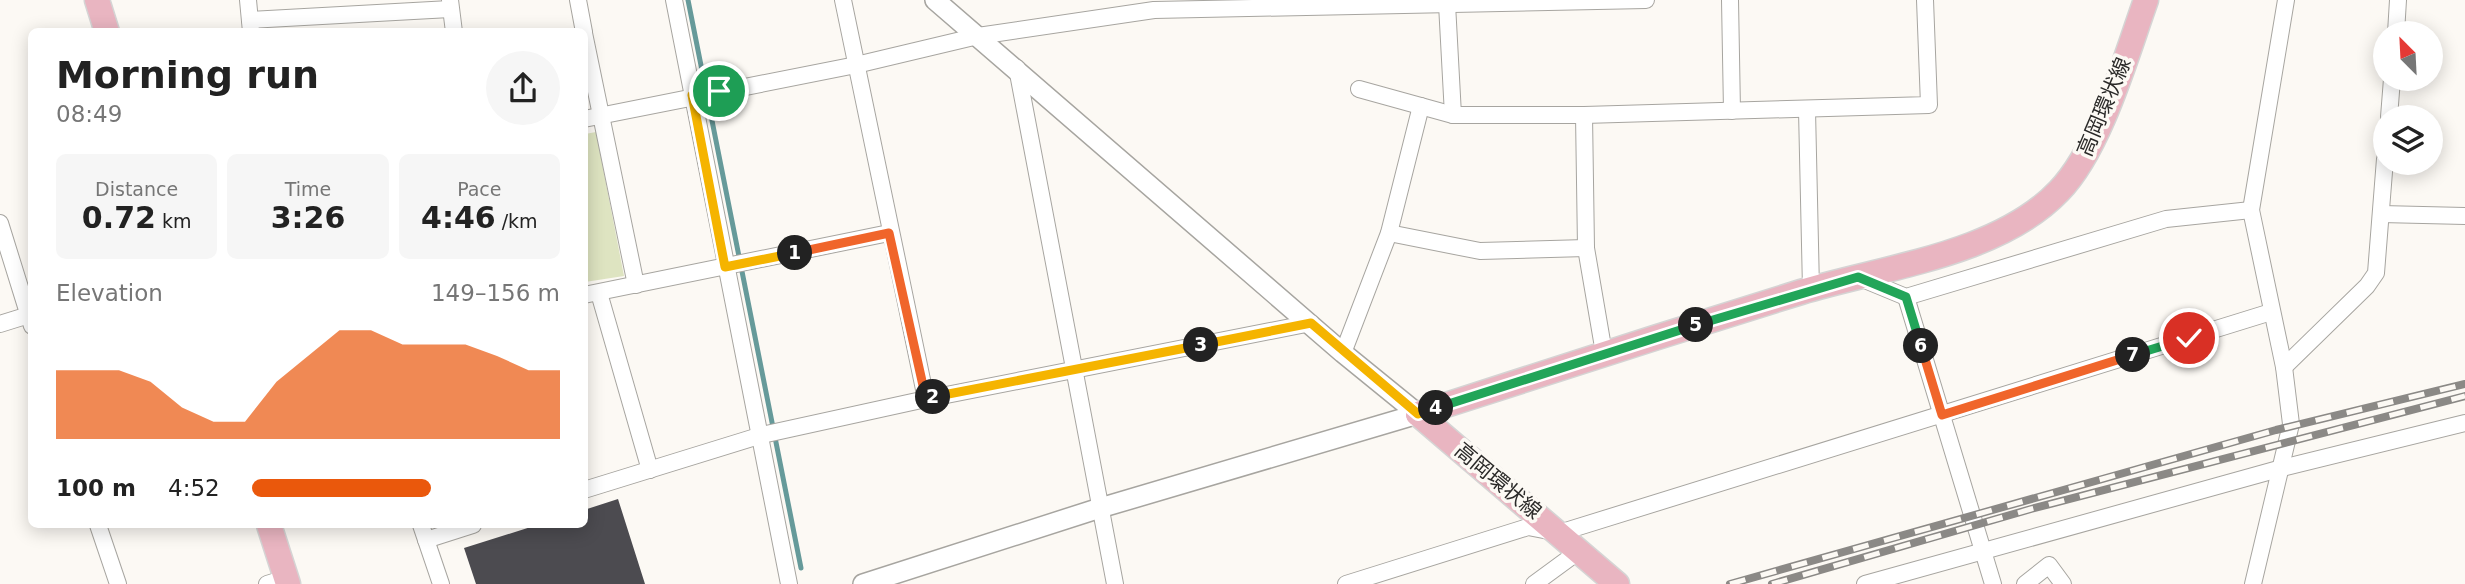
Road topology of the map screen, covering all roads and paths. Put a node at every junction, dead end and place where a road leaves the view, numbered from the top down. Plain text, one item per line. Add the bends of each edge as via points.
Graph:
1 (97, 0) edge
2 (248, 0) edge
3 (578, 0) edge
4 (674, 0) edge
5 (843, 0) edge
6 (935, 0) edge
7 (1615, 0) edge
8 (1646, 0) edge
9 (1730, 0) edge
10 (1924, 0) edge
11 (2146, 0) edge
12 (2286, 0) edge
13 (2398, 0) edge
14 (1483, 1) edge
15 (1370, 2) edge
16 (450, 4) edge
17 (1266, 4) edge
18 (1447, 4) junction
19 (1154, 5) edge
20 (2397, 21) edge
21 (250, 26) edge
22 (106, 28) edge
23 (453, 28) edge
24 (583, 28) edge
25 (978, 36) junction
26 (588, 52) edge
27 (856, 65) junction
28 (1017, 68) junction
29 (1359, 89) dead end
30 (693, 95) junction
31 (1421, 106) junction
32 (1807, 110) junction
33 (1732, 111) junction
34 (1453, 115) junction
35 (1584, 115) junction
36 (601, 116) junction
37 (588, 118) edge
38 (2384, 175) edge
39 (2251, 210) junction
40 (2381, 214) junction
41 (2465, 216) edge
42 (0, 223) edge
43 (889, 233) junction
44 (1389, 233) junction
45 (1586, 248) junction
46 (726, 266) junction
47 (1858, 277) junction
48 (636, 285) junction
49 (1811, 289) junction
50 (592, 294) edge
51 (1906, 297) junction
52 (28, 312) edge
53 (2271, 313) junction
54 (28, 318) edge
55 (1311, 323) junction
56 (0, 324) edge
57 (1343, 353) junction
58 (1604, 353) junction
59 (2284, 367) junction
60 (1076, 371) junction
61 (926, 399) junction
62 (1418, 414) junction
63 (1942, 415) junction
64 (2465, 423) edge
65 (760, 436) junction
66 (2282, 468) junction
67 (650, 470) junction
68 (588, 489) edge
69 (1100, 509) junction
70 (99, 528) edge
71 (270, 528) edge
72 (452, 528) edge
73 (423, 532) edge
74 (1559, 533) junction
75 (1579, 551) junction
76 (1981, 552) junction
77 (1398, 576) edge
78 (280, 582) edge
79 (118, 584) edge
80 (440, 584) edge
81 (789, 584) edge
82 (863, 584) edge
83 (1115, 584) edge
84 (1346, 584) edge
85 (1534, 584) edge
86 (1617, 584) edge
87 (1865, 584) edge
88 (1993, 584) edge
89 (2025, 584) edge
90 (2063, 584) edge
91 (2253, 584) edge

1 - 22 main road
2 - 21 street
3 - 24 street
4 - 30 street
5 - 27 street
6 - 25 street
7 - 8 street
7 - 14 street
9 - 33 street
10 - 32 street via 1928,105
11 - 47 main road, 高岡環状線 via 2082,162 2059,192 2030,216 1984,241
12 - 39 street
13 - 20 street
14 - 18 street
15 - 17 street
15 - 18 street
16 - 21 street
16 - 23 street
17 - 19 street
18 - 34 street
19 - 25 street
25 - 27 street
25 - 28 street
26 - 36 street
27 - 30 street
27 - 43 street
28 - 55 street
28 - 60 street
29 - 31 street
30 - 36 street
30 - 46 street
31 - 34 street
31 - 44 street
32 - 33 street
32 - 49 street
33 - 35 street
34 - 35 street
35 - 45 street
36 - 37 street
36 - 48 street
38 - 40 street
39 - 51 street via 2166,219
39 - 53 street
40 - 41 street
40 - 59 street via 2376,273 2368,286
42 - 52 street
43 - 46 street
43 - 61 street
44 - 45 street via 1480,251
44 - 57 street
45 - 58 street
46 - 48 street
46 - 65 street
47 - 49 main road, 高岡環状線
47 - 51 street
48 - 50 street
49 - 58 main road, 高岡環状線
50 - 67 street
51 - 63 street
53 - 59 street
53 - 63 street
54 - 56 street
55 - 57 street
55 - 60 street
57 - 62 street
58 - 62 main road, 高岡環状線
59 - 66 street via 2291,424
60 - 61 street
60 - 69 street
61 - 65 street
62 - 69 street
62 - 74 main road, 高岡環状線
63 - 74 street
63 - 76 street
64 - 66 street
65 - 67 street
65 - 81 street
66 - 76 street
66 - 91 street
67 - 68 street
69 - 82 street
69 - 83 street
70 - 79 street
71 - 78 main road
72 - 73 street
73 - 80 street
74 - 75 main road, 高岡環状線
74 - 77 street via 1528,527
75 - 85 street
75 - 86 main road, 高岡環状線
76 - 87 street
76 - 88 street
77 - 84 street
89 - 90 street via 2049,565

